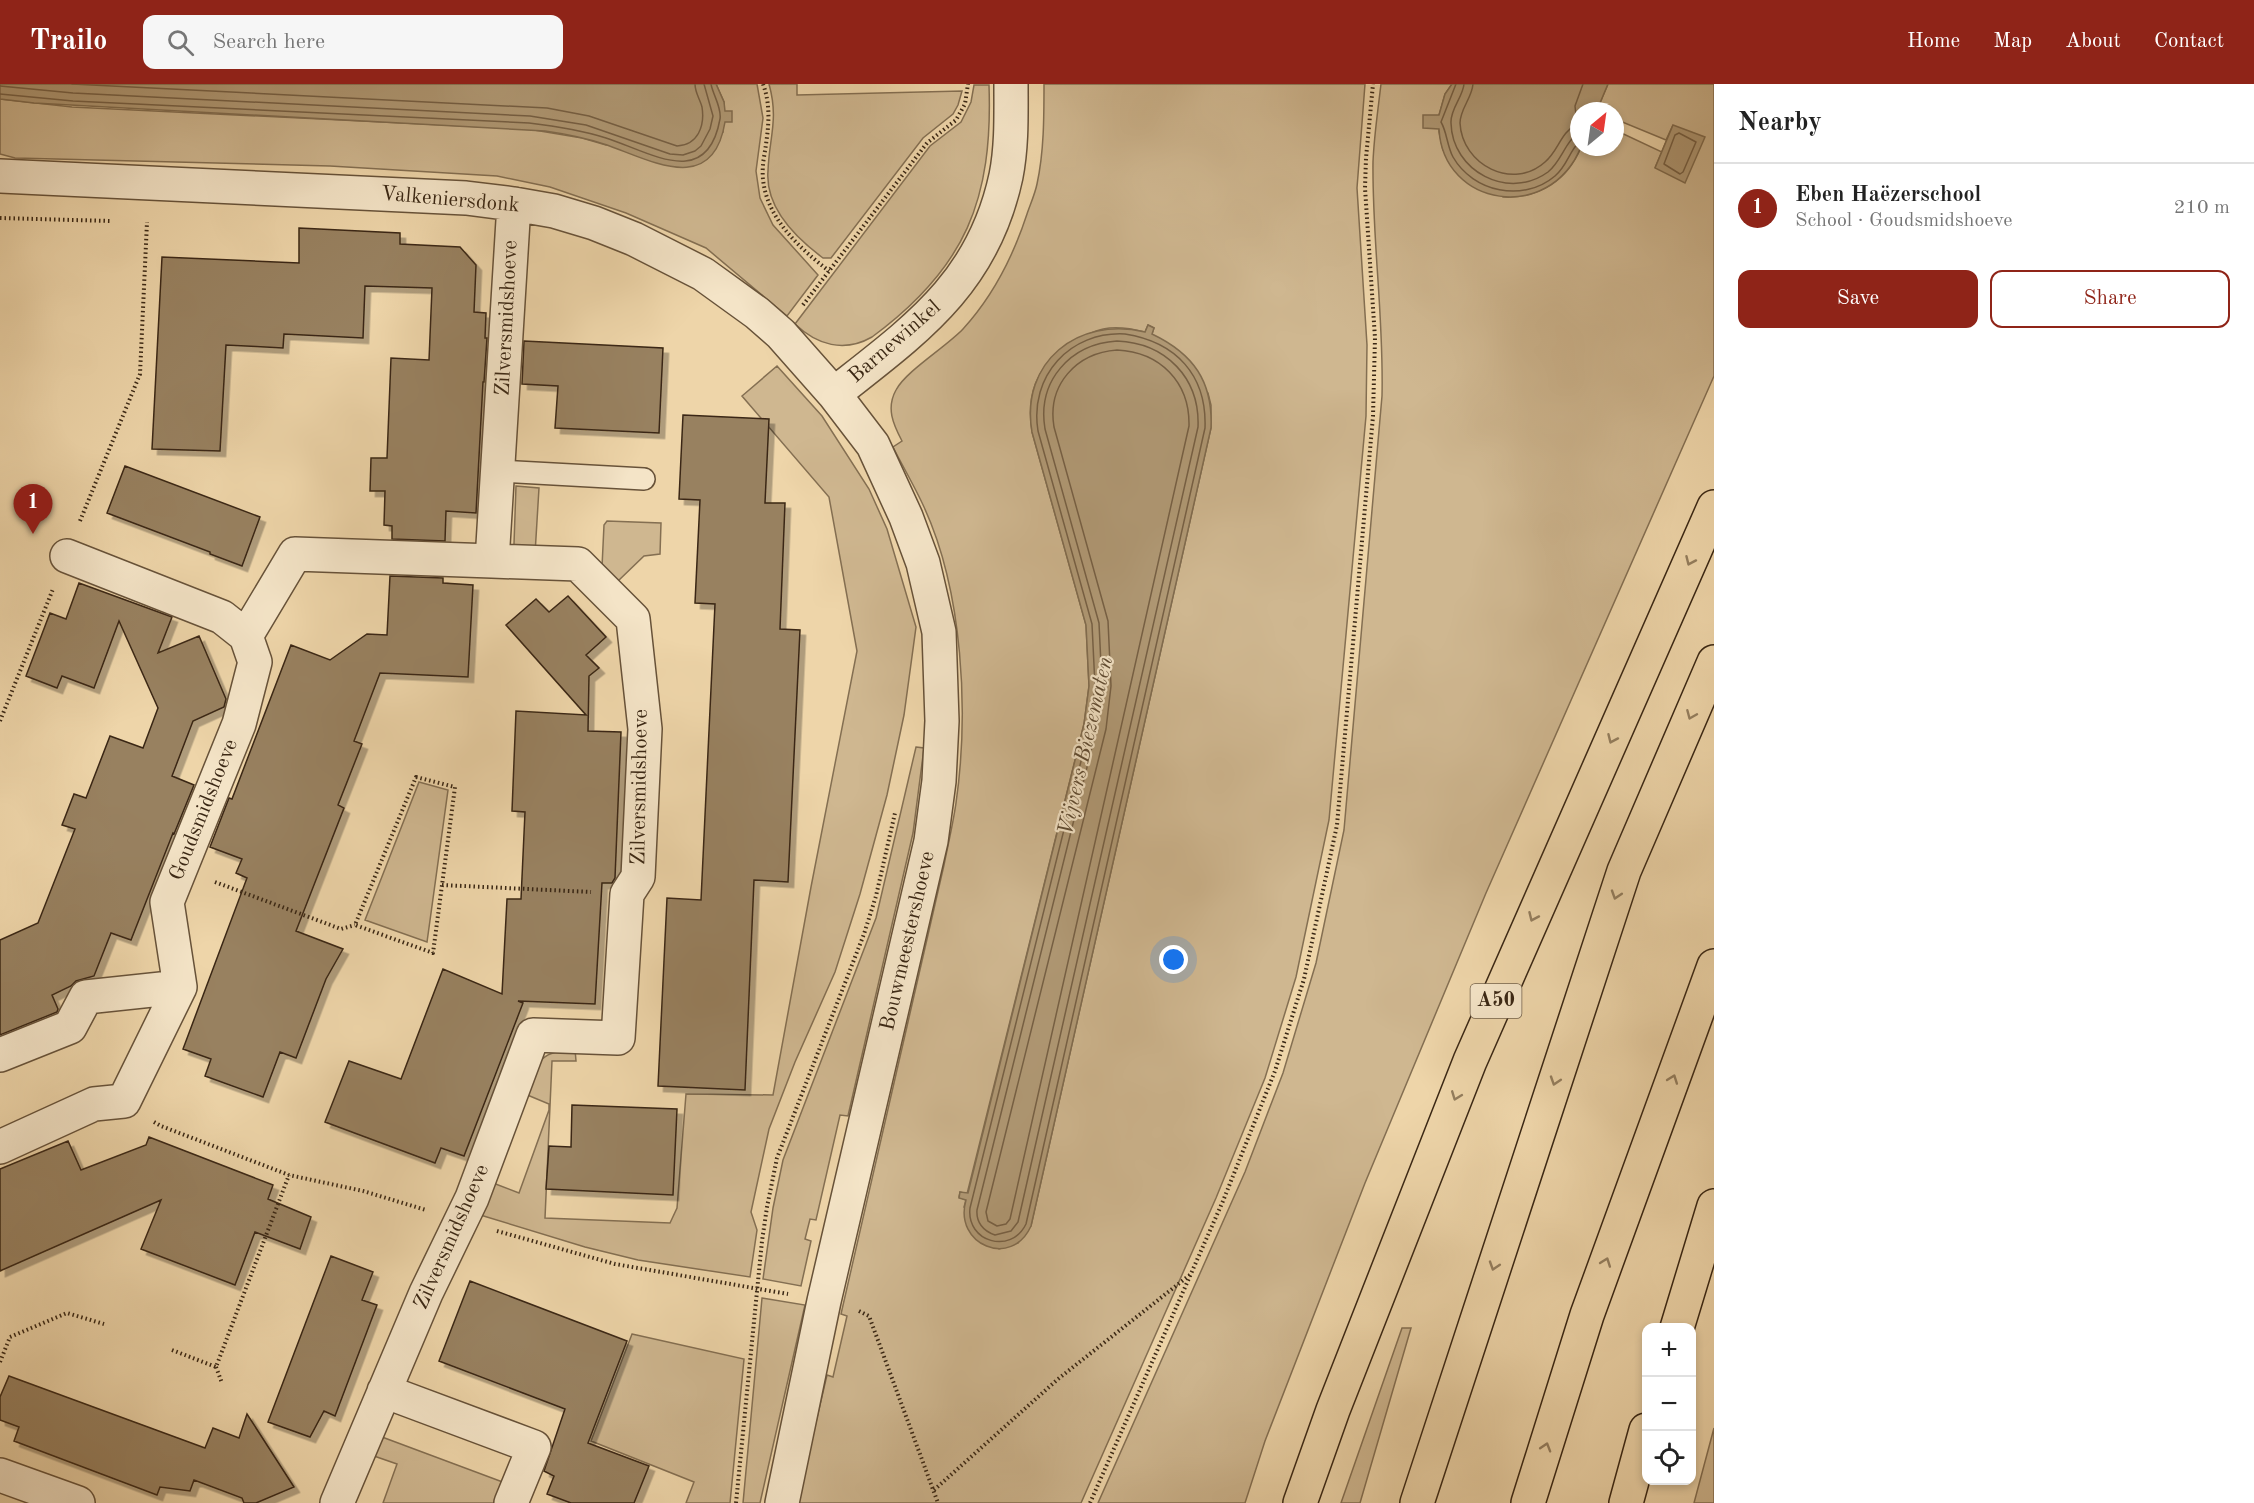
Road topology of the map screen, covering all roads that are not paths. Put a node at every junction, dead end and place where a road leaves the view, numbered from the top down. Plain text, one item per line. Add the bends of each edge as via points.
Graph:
1 (1011, 84) edge
2 (2, 175) edge
3 (514, 204) junction
4 (834, 394) junction
5 (498, 471) junction
6 (644, 479) dead end
7 (1714, 507) edge
8 (67, 556) road end
9 (492, 561) junction
10 (246, 636) junction
11 (1714, 662) edge
12 (1714, 966) edge
13 (180, 987) junction
14 (0, 1055) edge
15 (0, 1147) edge
16 (1714, 1206) edge
17 (1679, 1323) edge
18 (384, 1391) junction
19 (1647, 1431) edge
20 (0, 1475) edge
21 (78, 1503) edge
22 (337, 1503) edge
23 (511, 1503) edge
24 (782, 1503) edge
25 (1300, 1503) edge
26 (1417, 1503) edge
27 (1528, 1503) edge
28 (1626, 1503) edge

1 - 4 street, Barnewinkel via 1006,174 980,251 931,314
2 - 3 street, Valkeniersdonk via 466,198
3 - 4 street, Valkeniersdonk via 594,223 703,274 781,334
3 - 5 street, Zilversmidshoeve
4 - 24 street, Bouwmeestershoeve via 873,445 922,563 939,632 942,720 931,841 824,1300
5 - 6 lane
5 - 9 street, Zilversmidshoeve
7 -> 25 highway, A50 via 1470,1061
8 - 10 street via 222,617
9 - 10 street via 295,554
9 - 18 street, Zilversmidshoeve via 578,564 633,619 645,729 638,877 627,894 618,1038 533,1035 472,1198
10 - 13 street, Goudsmidshoeve via 255,662 239,724 167,902
11 -> 26 highway via 1624,871
27 -> 12 highway via 1587,1315
13 - 14 street via 86,997 70,1027
13 - 15 street via 124,1101 94,1104
16 - 17 highway
18 - 22 street, Zilversmidshoeve
18 - 23 street via 534,1447
19 - 28 highway
20 - 21 street

